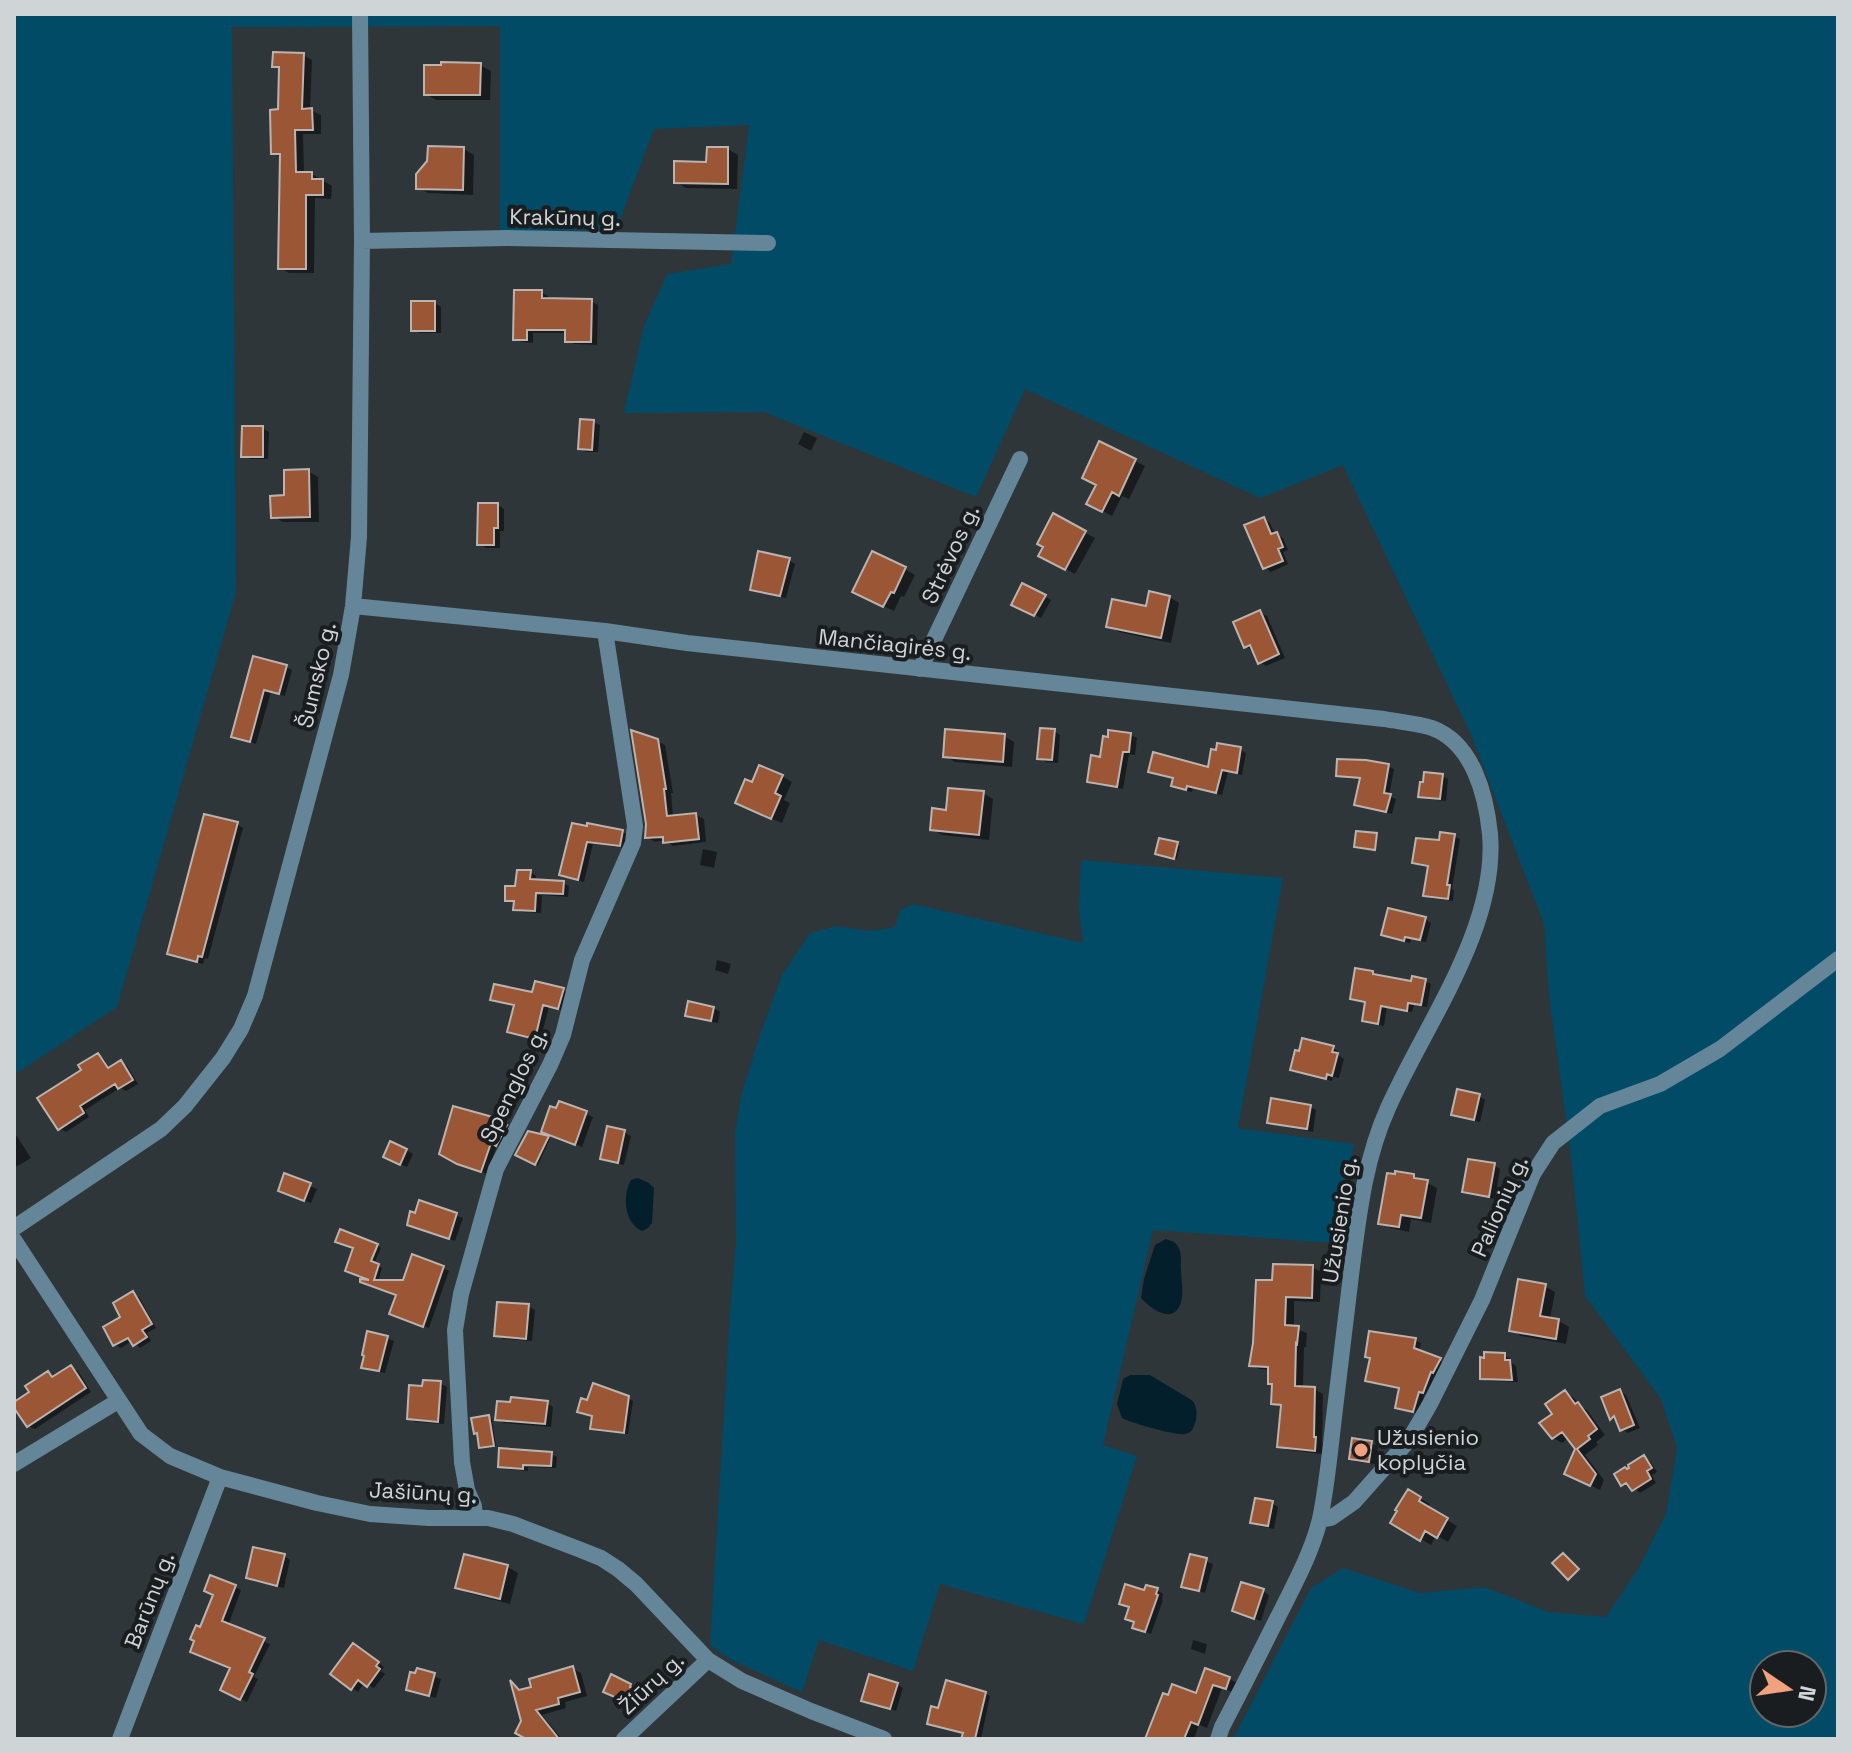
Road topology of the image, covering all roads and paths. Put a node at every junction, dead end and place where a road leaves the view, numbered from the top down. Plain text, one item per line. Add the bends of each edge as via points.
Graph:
1 (360, 14) edge
2 (362, 241) junction
3 (768, 243) dead end
4 (1020, 459) dead end
5 (353, 606) junction
6 (605, 631) junction
7 (920, 669) junction
8 (1432, 728) joint
9 (1838, 959) edge
10 (14, 1228) edge
11 (14, 1240) edge
12 (118, 1401) junction
13 (14, 1464) edge
14 (220, 1477) junction
15 (475, 1517) junction
16 (1320, 1520) junction
17 (708, 1660) junction
18 (120, 1739) edge
19 (624, 1739) edge
20 (884, 1739) edge
21 (1218, 1739) edge

1 - 2 street, Šumsko g.
2 - 3 street, Krakūnų g.
2 - 5 street, Šumsko g. via 359,537
4 - 7 street, Strėvos g.
5 - 6 street, Mančiagirės g.
5 - 10 street, Šumsko g. via 341,675 255,996 241,1029 201,1088 161,1129
6 - 7 street, Mančiagirės g.
6 - 15 street, Spenglos g. via 635,826 633,843 582,960 563,1035 496,1169 461,1294 455,1330 462,1462
7 - 8 street, Mančiagirės g.
8 - 16 street, Užusienio g. via 1457,745 1479,783 1490,837 1489,872 1484,901 1457,971 1387,1109 1369,1159
9 - 16 street, Palionių g. via 1720,1049 1660,1084 1600,1106 1553,1143 1533,1174 1482,1300 1409,1440 1354,1502
11 - 12 street, Jašiūnų g.
12 - 13 street
12 - 14 street, Jašiūnų g. via 141,1434 170,1456
14 - 15 street, Jašiūnų g. via 370,1514
14 - 18 street, Barūnų g.
15 - 17 street, Jašiūnų g. via 513,1524 601,1558 636,1584
16 - 21 street, Užusienio g. via 1304,1565
17 - 19 street, Žiūrų g.
17 - 20 street, Jašiūnų g. via 742,1681

